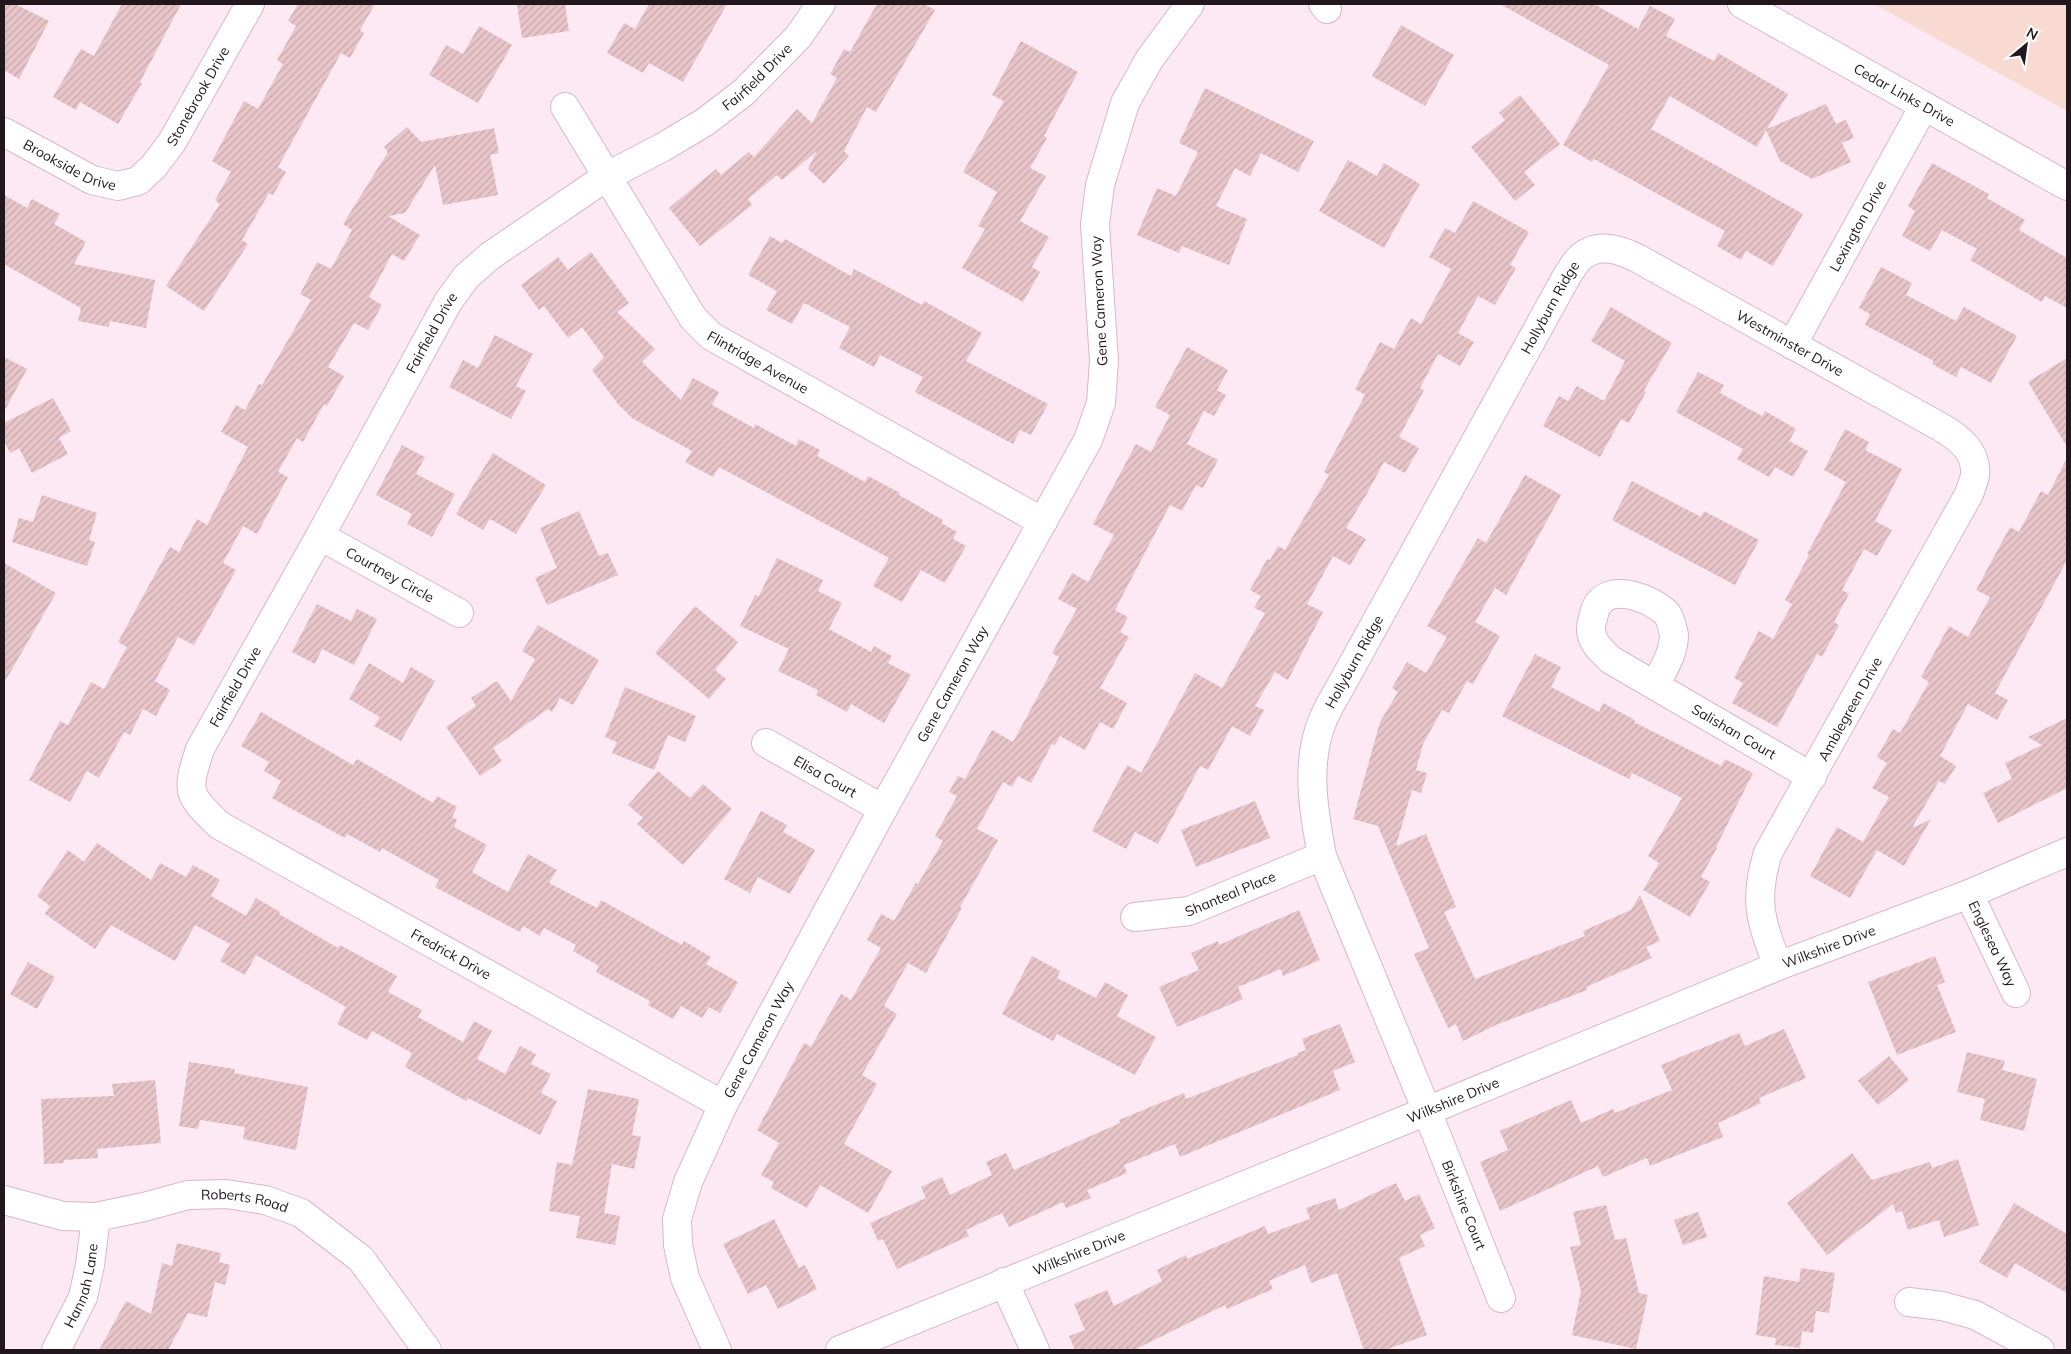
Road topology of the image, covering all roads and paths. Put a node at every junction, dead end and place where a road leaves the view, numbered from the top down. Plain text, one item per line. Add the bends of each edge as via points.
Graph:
1 (250, 4) edge
2 (821, 4) edge
3 (1190, 4) edge
4 (1742, 4) edge
5 (1924, 106) junction
6 (565, 108) dead end
7 (4, 132) edge
8 (606, 177) junction
9 (138, 181) joint
10 (2067, 186) edge
11 (1596, 248) joint
12 (1792, 345) junction
13 (1973, 458) joint
14 (1043, 522) junction
15 (320, 536) junction
16 (460, 612) dead end
17 (1655, 685) dead end
18 (766, 743) dead end
19 (1812, 777) junction
20 (190, 789) joint
21 (883, 810) junction
22 (2067, 852) edge
23 (1322, 856) junction
24 (1970, 894) junction
25 (1136, 917) dead end
26 (1778, 966) junction
27 (2016, 993) dead end
28 (723, 1104) junction
29 (1427, 1111) junction
30 (4, 1200) edge
31 (96, 1217) junction
32 (1004, 1282) junction
33 (1501, 1298) dead end
34 (1909, 1302) dead end
35 (56, 1350) edge
36 (427, 1350) edge
37 (717, 1350) edge
38 (840, 1350) edge
39 (1035, 1350) edge
40 (2040, 1350) edge

1 - 9 street, Stonebrook Drive via 172,142
2 - 8 street, Fairfield Drive via 798,37 744,92 688,132
3 - 14 street, Gene Cameron Way via 1149,60 1125,103 1100,185 1095,224 1104,361 1101,403 1088,440
4 - 5 street, Cedar Links Drive
5 - 10 street, Cedar Links Drive
5 - 12 street, Lexington Drive
6 - 8 street, Flintridge Avenue
7 - 9 street, Brookside Drive via 92,180 118,186
8 - 14 street, Flintridge Avenue via 693,318 711,336
8 - 15 street, Fairfield Drive via 490,256 466,277 448,302
11 - 12 street, Westminster Drive via 1620,250 1637,258
11 - 23 street, Hollyburn Ridge via 1580,257 1568,274 1321,723 1312,783
12 - 13 street, Westminster Drive via 1956,436
13 - 19 street, Amblegreen Drive via 1975,476 1968,494
14 - 21 street, Gene Cameron Way
15 - 16 street, Courtney Circle
15 - 20 street, Fairfield Drive via 200,749
17 - 19 street, Salishan Court
18 - 21 street, Elisa Court
19 - 26 street, Amblegreen Drive via 1768,853 1761,875 1759,900 1764,929
20 - 28 street, Fredrick Drive via 200,806 219,825
21 - 28 street, Gene Cameron Way
22 - 24 street, Wilkshire Drive
23 - 25 street, Shanteal Place via 1188,911
23 - 29 street, Hollyburn Ridge
24 - 26 street, Wilkshire Drive
24 - 27 street, Englesea Way
26 - 29 street, Wilkshire Drive
28 - 37 street, Gene Cameron Way via 688,1182 677,1219 678,1245 685,1278
29 - 32 street, Wilkshire Drive
29 - 33 street, Birkshire Court
30 - 31 street, Roberts Road via 63,1216
31 - 35 street, Hannah Lane via 83,1297
31 - 36 street, Roberts Road via 188,1195 226,1194 265,1200 301,1214 361,1259
32 - 38 street, Wilkshire Drive
32 - 39 street
34 - 40 street via 1975,1314

